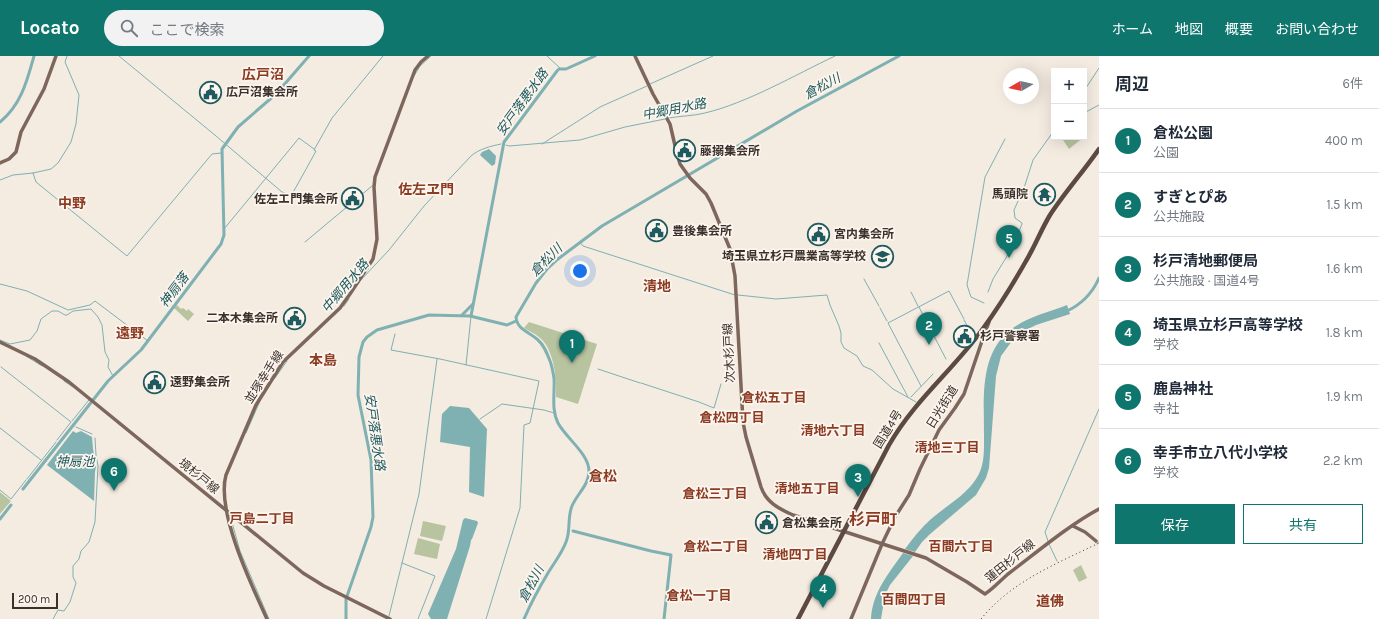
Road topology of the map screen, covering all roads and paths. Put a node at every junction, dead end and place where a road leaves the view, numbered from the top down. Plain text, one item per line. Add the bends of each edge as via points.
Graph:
1 (56, 56) edge
2 (428, 56) edge
3 (635, 56) edge
4 (1099, 149) edge
5 (0, 163) edge
6 (983, 331) junction
7 (0, 342) edge
8 (1099, 509) edge
9 (227, 511) junction
10 (234, 517) junction
11 (229, 520) junction
12 (1073, 526) junction
13 (844, 532) junction
14 (1096, 541) dead end
15 (882, 544) junction
16 (267, 619) edge
17 (390, 619) edge
18 (798, 619) edge
19 (851, 619) edge

1 - 5 main road via 44,89 21,132 16,152
2 - 9 main road, 並塚幸手線 via 415,70 377,171 374,187 377,239 373,259 346,300 284,362 260,398 226,475 224,489
3 - 13 main road, 次木杉戸線 via 670,122 678,160 685,172 708,196 734,262 743,422 762,491 770,502 782,511
4 - 6 highway, 日光街道 via 1054,209
6 - 13 highway, 国道4号 via 901,425
6 - 15 main road, 日光街道 via 964,394 938,431 909,495 896,514
7 - 9 main road, 境杉戸線 via 53,370
8 - 12 main road
9 - 10 main road, 境杉戸線
9 - 11 main road, 並塚幸手線
10 - 11 main road
10 - 17 main road, 境杉戸線 via 303,573
11 - 16 main road, 並塚幸手線 via 243,563
12 - 14 main road
12 - 15 main road, 蓮田杉戸線 via 986,594 926,558
13 - 15 main road
13 - 18 highway, 国道4号
15 - 19 main road, 日光街道

